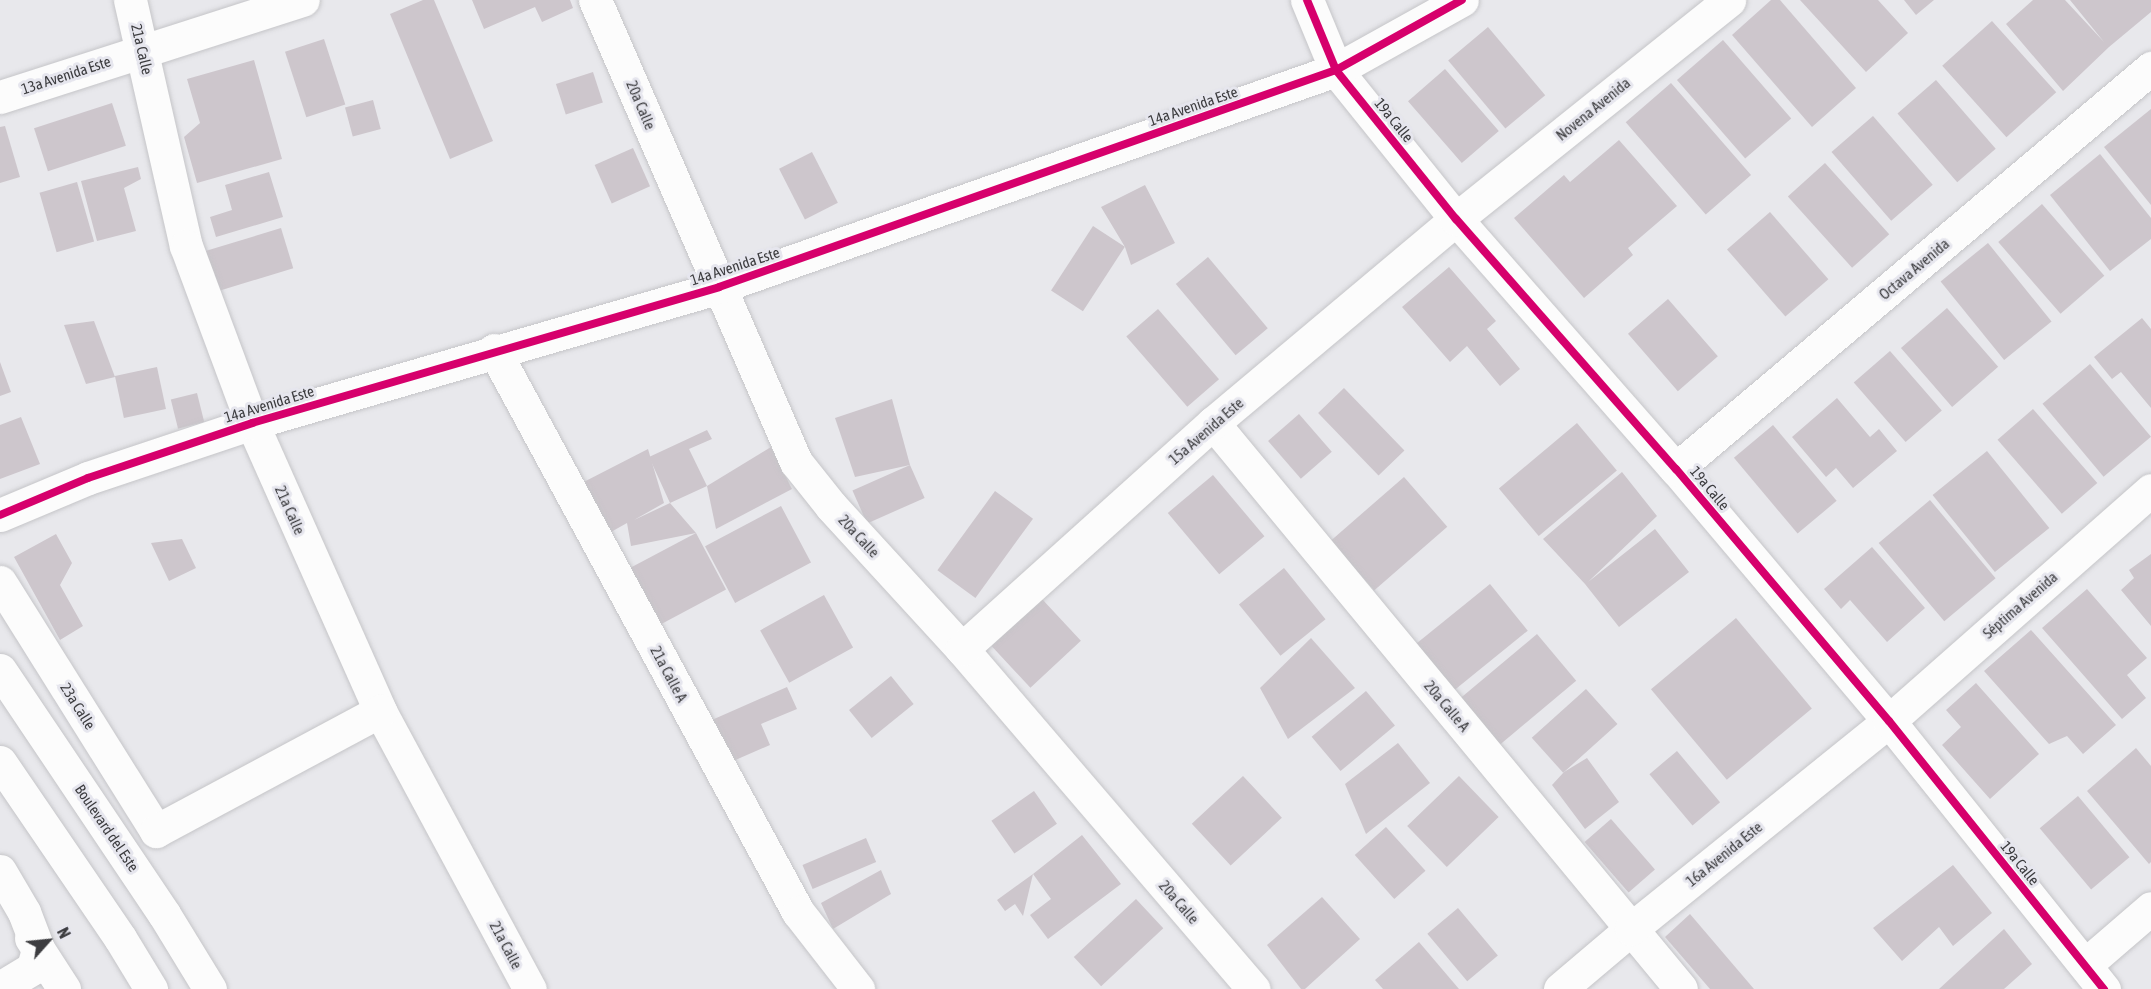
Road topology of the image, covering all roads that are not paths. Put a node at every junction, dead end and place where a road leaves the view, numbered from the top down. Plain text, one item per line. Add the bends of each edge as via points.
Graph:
1 (130, 0) edge
2 (303, 0) edge
3 (595, 0) edge
4 (1307, 0) edge
5 (1462, 0) edge
6 (1729, 0) edge
7 (143, 50) junction
8 (2151, 68) edge
9 (1336, 70) junction
10 (0, 97) edge
11 (1456, 219) junction
12 (719, 286) junction
13 (494, 350) junction
14 (252, 423) junction
15 (1214, 423) junction
16 (1676, 470) junction
17 (2151, 490) edge
18 (0, 514) edge
19 (0, 582) edge
20 (962, 649) junction
21 (0, 670) edge
22 (381, 711) junction
23 (1889, 721) junction
24 (0, 762) edge
25 (0, 871) edge
26 (0, 891) edge
27 (2151, 908) edge
28 (1631, 928) junction
29 (38, 949) junction
30 (2094, 977) edge
31 (0, 988) edge
32 (64, 989) edge
33 (151, 989) edge
34 (210, 989) edge
35 (530, 989) edge
36 (858, 989) edge
37 (1253, 989) edge
38 (1560, 989) edge
39 (1681, 989) edge

1 - 7 street, 21a Calle
2 - 7 street, 13a Avenida Este
3 - 12 street, 20a Calle
4 - 9 street, 19a Calle
5 - 9 street, 14a Avenida Este
6 - 11 street, Novena Avenida
7 - 10 street, 13a Avenida Este
7 - 14 street, 21a Calle via 186,246
8 - 16 street, Octava Avenida
9 - 11 street, 19a Calle
9 - 12 street, 14a Avenida Este
11 - 15 street, 15a Avenida Este
11 - 16 street, 19a Calle
12 - 13 street, 14a Avenida Este
12 - 20 street, 20a Calle via 796,462 831,506
13 - 14 street, 14a Avenida Este
13 - 36 street, 21a Calle A via 798,912
14 - 18 street, 14a Avenida Este via 88,478
14 - 22 street, 21a Calle
15 - 20 street, 15a Avenida Este
15 - 28 street, 20a Calle A
16 - 23 street, 19a Calle
17 - 23 street, Séptima Avenida
19 - 22 street, 23a Calle via 156,831
20 - 37 street, 20a Calle
21 - 34 street, Boulevard del Este via 165,914
22 - 35 street, 21a Calle
23 - 28 street, 16a Avenida Este
23 - 30 street, 19a Calle
24 - 33 street
25 - 29 street via 24,912
26 - 29 street
27 - 30 street
28 - 38 street, 16a Avenida Este
28 - 39 street, 20a Calle A
29 - 31 street via 33,968
29 - 32 street

